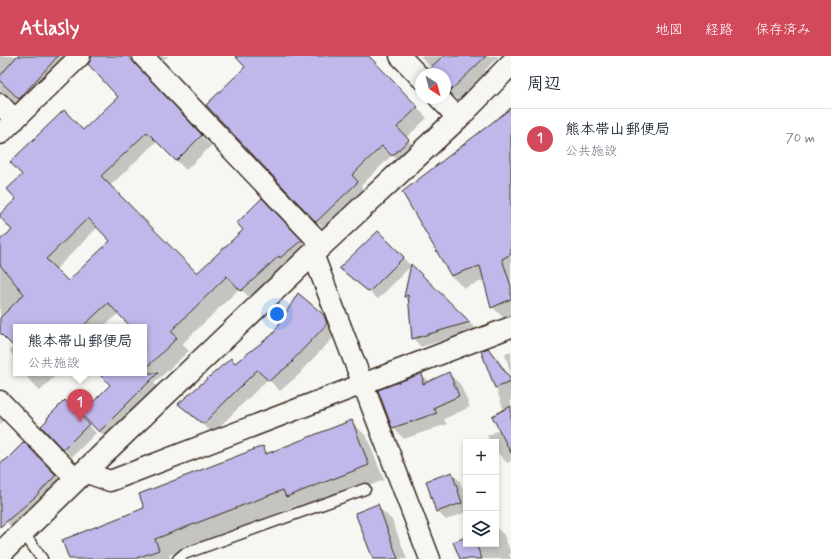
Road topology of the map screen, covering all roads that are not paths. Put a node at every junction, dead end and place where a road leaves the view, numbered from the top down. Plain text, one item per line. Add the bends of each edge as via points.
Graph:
1 (80, 56) edge
2 (143, 56) edge
3 (400, 56) edge
4 (511, 64) edge
5 (415, 72) edge
6 (0, 104) edge
7 (445, 104) edge
8 (458, 118) junction
9 (15, 120) junction
10 (0, 134) edge
11 (317, 249) junction
12 (511, 327) edge
13 (363, 384) junction
14 (0, 401) edge
15 (80, 476) junction
16 (365, 489) dead end
17 (23, 532) junction
18 (0, 554) edge
19 (42, 559) edge
20 (178, 559) edge
21 (430, 559) edge

1 - 9 street
2 - 11 street
3 - 5 street
4 - 8 street
6 - 9 street
7 - 8 street
8 - 11 street
9 - 10 street
11 - 13 street
11 - 15 street
12 - 13 street
13 - 15 street via 110,481
13 - 21 street
14 - 15 street
15 - 17 street
16 - 20 lane via 184,554
17 - 18 street
17 - 19 lane

